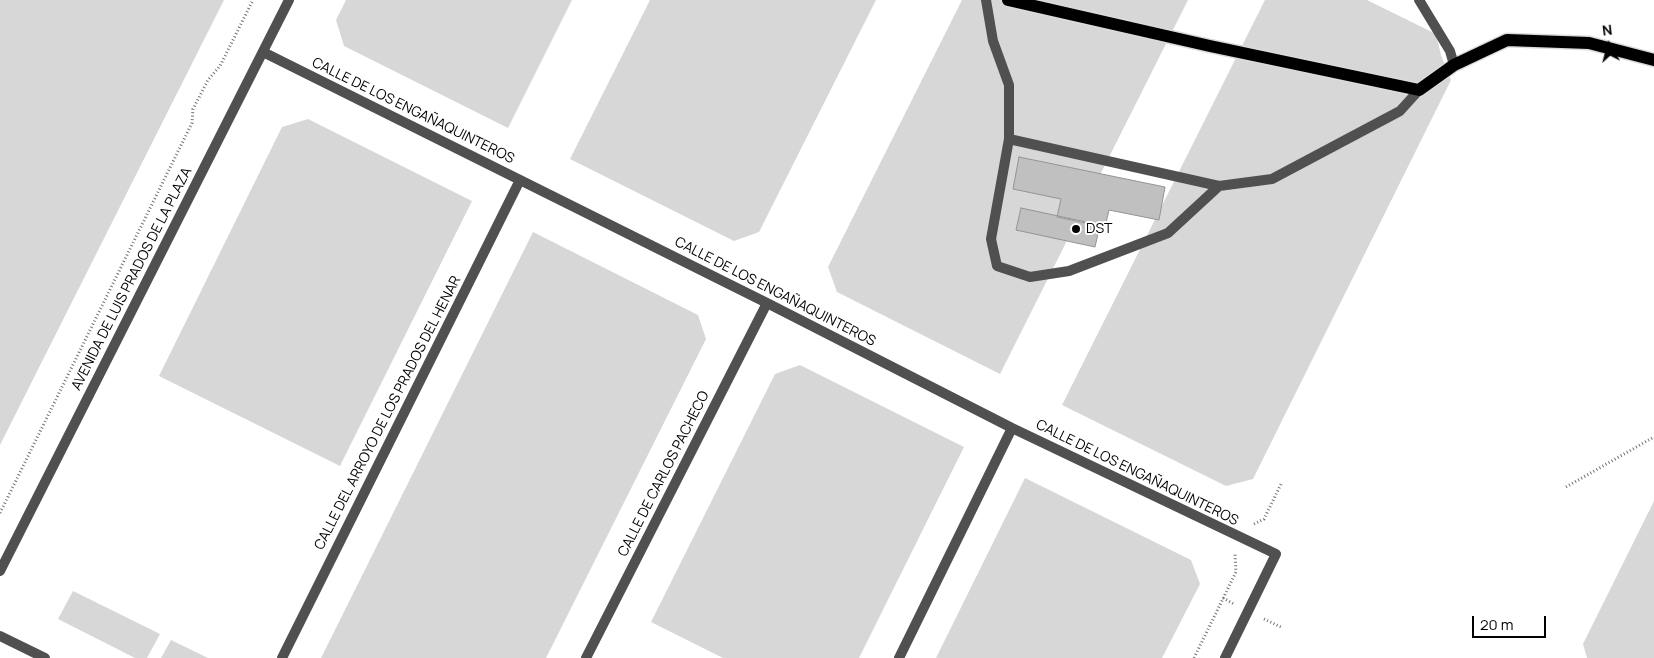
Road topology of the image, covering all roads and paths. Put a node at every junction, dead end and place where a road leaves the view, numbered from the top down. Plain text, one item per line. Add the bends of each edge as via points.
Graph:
1 (253, 0) edge
2 (289, 0) edge
3 (986, 0) edge
4 (1008, 0) edge
5 (1419, 0) edge
6 (263, 52) junction
7 (1654, 60) edge
8 (1454, 65) junction
9 (1419, 90) junction
10 (1009, 139) junction
11 (520, 180) junction
12 (1219, 186) junction
13 (767, 303) junction
14 (1012, 428) junction
15 (1654, 437) edge
16 (1282, 482) dead end
17 (1566, 488) dead end
18 (0, 513) edge
19 (1244, 539) junction
20 (0, 570) edge
21 (0, 636) edge
22 (45, 658) edge
23 (282, 658) edge
24 (586, 658) edge
25 (899, 658) edge
26 (1194, 658) edge
27 (1225, 658) edge

1 - 18 path via 220,66 208,80 193,109 192,123
2 - 6 street, AVENIDA DE LUIS PRADOS DE LA PLAZA
3 - 10 street via 993,41 1009,85
4 - 9 main road
5 - 8 street via 1450,51
6 - 11 street, CALLE DE LOS ENGAÑAQUINTEROS
6 - 20 street, AVENIDA DE LUIS PRADOS DE LA PLAZA
7 - 8 main road via 1589,43 1507,40
8 - 9 main road
9 - 12 street via 1400,111 1272,179
10 - 12 street
10 - 12 street via 991,239 997,266 1030,277 1069,272 1168,233
11 - 13 street, CALLE DE LOS ENGAÑAQUINTEROS
11 - 23 street, CALLE DEL ARROYO DE LOS PRADOS DEL HENAR
13 - 14 street, CALLE DE LOS ENGAÑAQUINTEROS
13 - 24 street, CALLE DE CARLOS PACHECO
14 - 19 street, CALLE DE LOS ENGAÑAQUINTEROS
14 - 25 street
15 - 17 path
16 - 19 path via 1264,519 1251,525
19 - 26 path via 1234,556 1236,572
19 - 27 street, CALLE DE LOS ENGAÑAQUINTEROS via 1276,554
21 - 22 street

